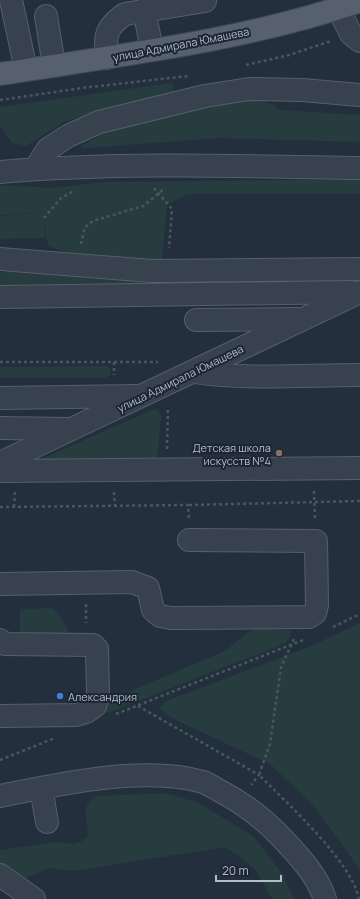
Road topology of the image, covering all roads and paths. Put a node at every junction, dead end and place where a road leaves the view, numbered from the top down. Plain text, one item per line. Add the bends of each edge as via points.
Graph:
1 (11, 0) edge
2 (205, 1) edge
3 (346, 4) edge
4 (144, 10) junction
5 (46, 16) dead end
6 (355, 38) edge
7 (152, 50) junction
8 (107, 58) junction
9 (54, 66) junction
10 (238, 67) dead end
11 (26, 70) junction
12 (0, 74) edge
13 (189, 76) dead end
14 (360, 94) edge
15 (0, 100) edge
16 (360, 168) edge
17 (35, 169) junction
18 (0, 172) edge
19 (80, 188) dead end
20 (44, 218) dead end
21 (0, 259) edge
22 (79, 266) junction
23 (360, 268) edge
24 (168, 271) junction
25 (359, 292) edge
26 (0, 297) edge
27 (303, 319) junction
28 (196, 320) dead end
29 (0, 362) edge
30 (165, 362) dead end
31 (194, 372) junction
32 (360, 375) edge
33 (144, 396) junction
34 (0, 398) edge
35 (169, 402) dead end
36 (0, 428) edge
37 (72, 429) junction
38 (0, 463) edge
39 (360, 468) edge
40 (167, 470) junction
41 (0, 472) edge
42 (360, 501) edge
43 (188, 505) junction
44 (0, 507) edge
45 (189, 540) joint
46 (0, 584) edge
47 (360, 614) edge
48 (308, 627) junction
49 (328, 629) dead end
50 (0, 640) edge
51 (290, 646) junction
52 (138, 706) junction
53 (0, 716) edge
54 (110, 717) dead end
55 (59, 737) dead end
56 (0, 760) edge
57 (259, 775) junction
58 (251, 785) dead end
59 (41, 788) junction
60 (0, 796) edge
61 (47, 822) dead end
62 (0, 875) edge
63 (24, 896) edge
64 (325, 899) edge
65 (359, 899) edge

1 - 11 street
2 - 4 street
3 - 6 street
3 - 7 main road, улица Адмирала Юмашева via 246,33
4 - 7 street
4 - 8 street via 125,14 116,20 105,40
5 - 9 street
6 - 10 path
7 - 8 main road, улица Адмирала Юмашева
8 - 9 main road, улица Адмирала Юмашева
9 - 11 main road, улица Адмирала Юмашева
11 - 12 main road, улица Адмирала Юмашева
13 - 15 path
14 - 17 street via 249,89 205,96 99,122 68,136 48,149
16 - 17 street via 236,166
17 - 18 street
19 - 20 path via 61,198
21 - 22 street
22 - 24 street
22 - 24 path via 85,227 93,221 143,206 158,193 172,209
23 - 24 street
25 - 26 street
25 - 27 street, улица Адмирала Юмашева
27 - 28 street
27 - 31 street, улица Адмирала Юмашева
29 - 30 path
31 - 32 street via 242,376
31 - 33 street, улица Адмирала Юмашева
33 - 34 street
33 - 37 street, улица Адмирала Юмашева
35 - 40 path
36 - 37 street
37 - 38 street, улица Адмирала Юмашева
39 - 40 street
40 - 41 street
42 - 43 path
43 - 44 path
43 - 45 path
45 - 48 street via 316,541 317,605
46 - 48 street via 132,582 148,588 153,610 160,616
47 - 49 path
48 - 51 path
48 - 51 path
50 - 53 street via 5,644 93,644 97,648 98,695 95,706 76,715
51 - 52 path
51 - 57 path via 281,667 270,744
52 - 54 path
52 - 57 path
55 - 56 path
57 - 58 path
57 - 65 path via 326,844 345,869 358,892
59 - 60 street
59 - 61 street
59 - 64 street via 89,780 166,775 205,782 236,799 265,820 304,862
62 - 63 street

